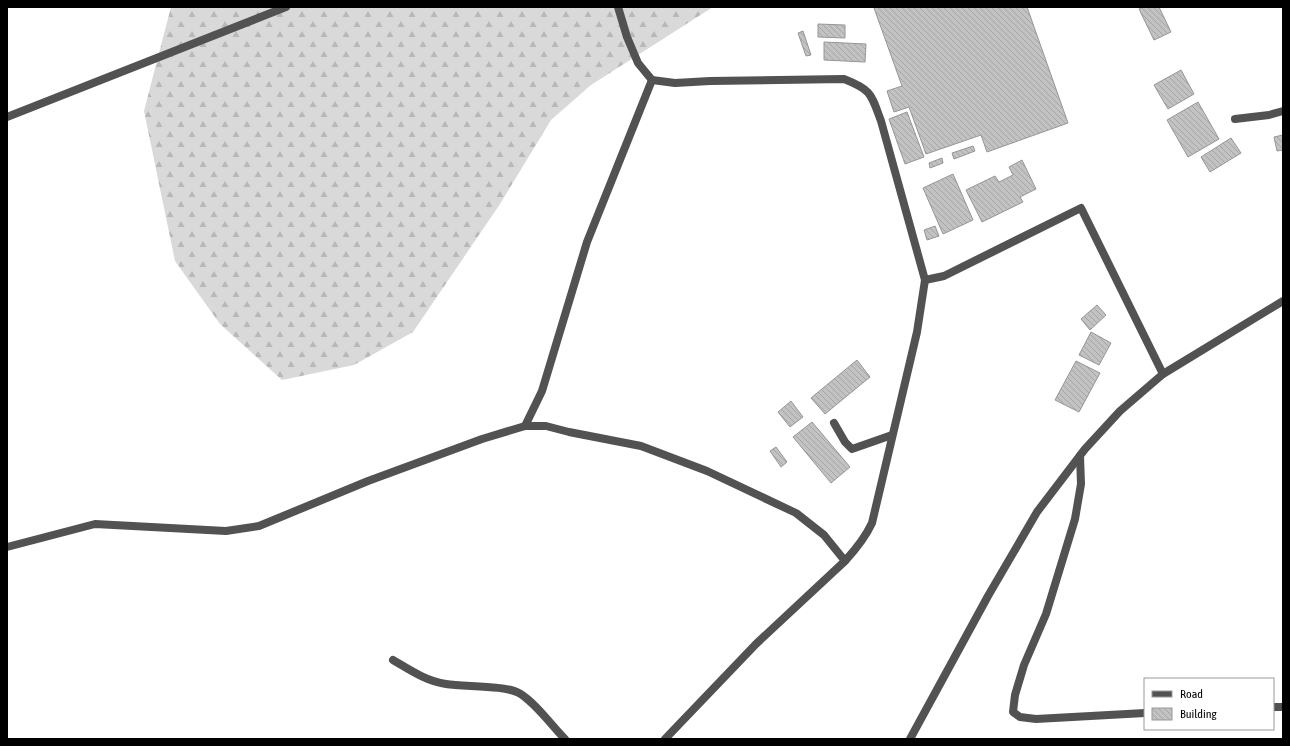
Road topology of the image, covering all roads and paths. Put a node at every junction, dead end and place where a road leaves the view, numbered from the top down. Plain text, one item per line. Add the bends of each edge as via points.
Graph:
1 (286, 7) edge
2 (618, 7) edge
3 (652, 80) junction
4 (1283, 110) edge
5 (7, 117) edge
6 (1235, 119) dead end
7 (924, 280) junction
8 (1283, 301) edge
9 (1163, 374) junction
10 (834, 423) dead end
11 (525, 426) junction
12 (892, 434) junction
13 (1080, 456) junction
14 (7, 547) edge
15 (845, 561) junction
16 (393, 660) dead end
17 (1144, 713) edge
18 (564, 739) edge
19 (665, 739) edge
20 (910, 739) edge

1 - 5 street
2 - 3 street via 638,63
3 - 7 street via 675,83 844,79 860,85 871,95 881,120
3 - 11 street via 588,242 542,391
4 - 6 street via 1269,115
7 - 9 street via 944,276 1081,208
7 - 12 street via 917,332
8 - 9 street
9 - 13 street via 1120,411
10 - 12 street via 852,449
11 - 14 street via 368,481 259,526 226,531 95,524
11 - 15 street via 546,426 641,446 707,471 796,513 824,535
12 - 15 street via 872,524 857,548
13 - 17 street via 1081,484 1075,519 1046,614 1024,665 1013,712 1020,717 1036,719
13 - 20 street via 1037,512
15 - 19 street via 756,644
16 - 18 street via 425,679 446,684 505,689 518,693 535,707

